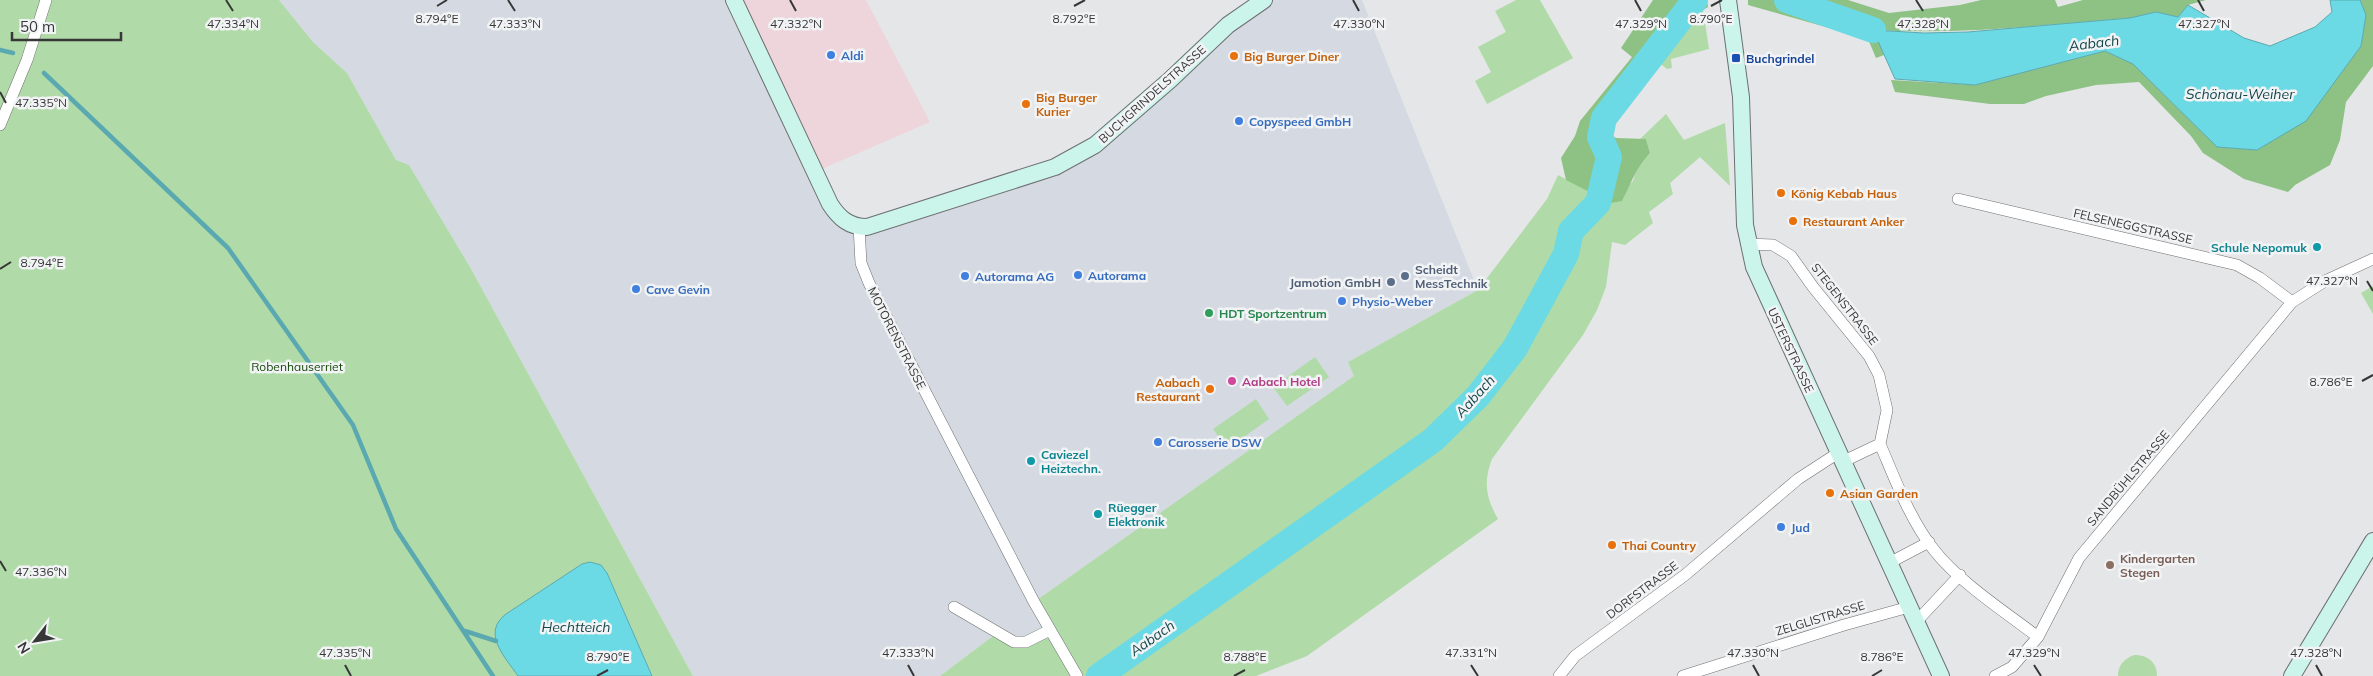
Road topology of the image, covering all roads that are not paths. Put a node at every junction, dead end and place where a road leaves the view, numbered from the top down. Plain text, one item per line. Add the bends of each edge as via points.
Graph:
1 (46, 0) edge
2 (734, 0) edge
3 (1264, 0) edge
4 (1728, 1) edge
5 (0, 125) edge
6 (1958, 199) dead end
7 (859, 227) junction
8 (1748, 244) junction
9 (2373, 259) edge
10 (2292, 302) junction
11 (1880, 444) junction
12 (1840, 457) junction
13 (2373, 541) edge
14 (1929, 542) junction
15 (1889, 563) junction
16 (1960, 576) junction
17 (954, 607) dead end
18 (1909, 607) junction
19 (1916, 622) junction
20 (1050, 630) junction
21 (2038, 637) junction
22 (1077, 676) edge
23 (1559, 676) edge
24 (1683, 676) edge
25 (1941, 676) edge
26 (1995, 676) edge
27 (2292, 676) edge

1 - 5 street via 27,60
2 - 7 street via 830,204 843,220
3 - 7 street, BUCHGRINDELSTRASSE via 1228,25 1095,146 1055,167 1022,179 874,226
4 - 8 street, USTERSTRASSE via 1741,97 1743,204
6 - 10 street, FELSENEGGSTRASSE via 2237,265
7 - 20 street, MOTORENSTRASSE via 861,263 868,283
8 - 11 street, STEGENSTRASSE via 1773,245 1791,256 1869,356 1879,375 1887,410
8 - 12 street, USTERSTRASSE via 1762,287
9 - 10 street, SANDBÜHLSTRASSE via 2332,277
10 - 21 street, SANDBÜHLSTRASSE via 2079,558
11 - 12 street
11 - 14 street via 1913,516
12 - 15 street, USTERSTRASSE
12 - 23 street, DORFSTRASSE via 1798,479 1685,575 1575,656
13 - 27 street
14 - 15 street
14 - 16 street
15 - 18 street, USTERSTRASSE
16 - 19 street
16 - 21 street
17 - 20 street via 1014,642 1026,642
18 - 19 street, USTERSTRASSE
18 - 24 street, ZELGLISTRASSE
19 - 25 street, USTERSTRASSE
20 - 22 street, MOTORENSTRASSE
21 - 26 street, SANDBÜHLSTRASSE via 2012,667

